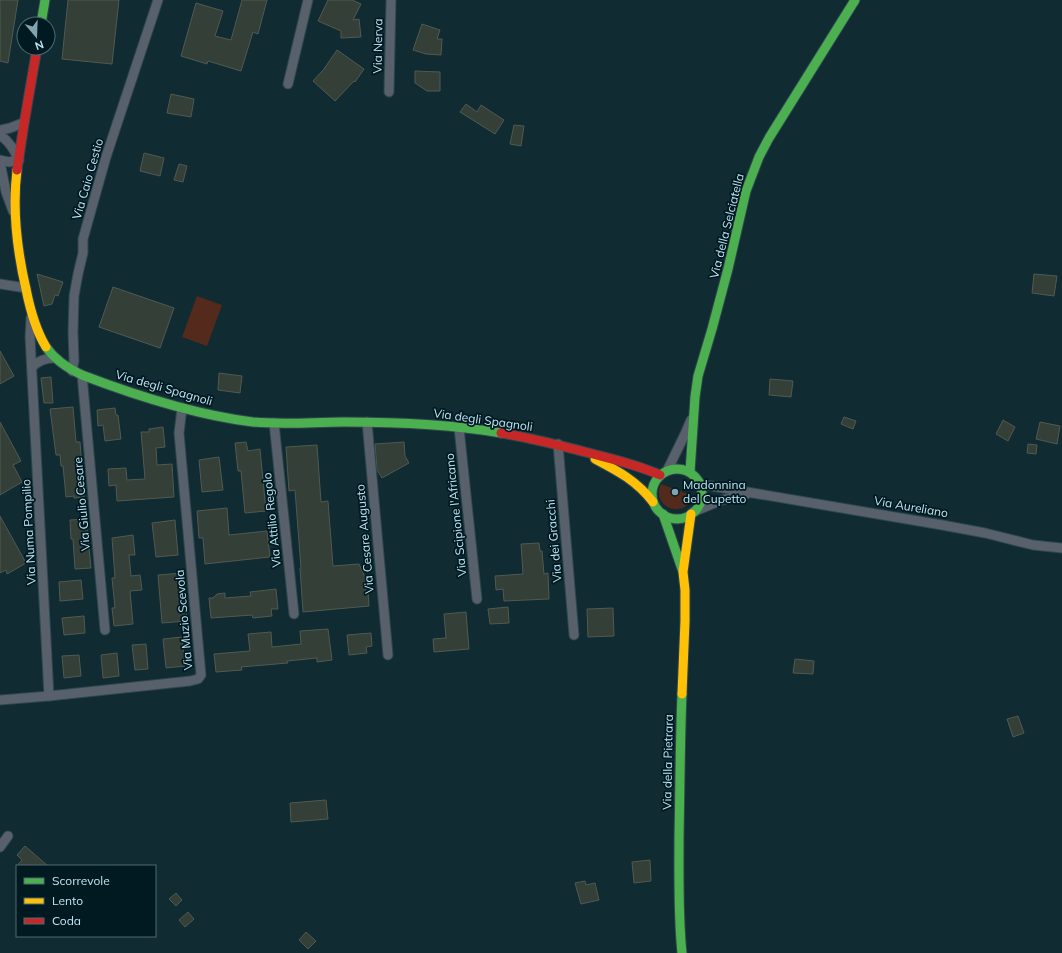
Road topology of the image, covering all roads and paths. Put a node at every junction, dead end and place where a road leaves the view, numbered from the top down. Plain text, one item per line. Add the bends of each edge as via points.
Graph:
1 (45, 0) edge
2 (158, 0) edge
3 (308, 0) edge
4 (391, 0) edge
5 (855, 0) edge
6 (42, 16) edge
7 (35, 56) edge
8 (288, 84) dead end
9 (389, 92) dead end
10 (23, 123) junction
11 (0, 130) edge
12 (0, 135) edge
13 (19, 160) junction
14 (0, 161) edge
15 (15, 217) junction
16 (0, 284) edge
17 (26, 288) junction
18 (32, 315) junction
19 (54, 358) junction
20 (32, 367) junction
21 (72, 371) junction
22 (82, 375) junction
23 (182, 408) junction
24 (694, 411) junction
25 (367, 422) junction
26 (274, 423) junction
27 (459, 428) junction
28 (558, 444) junction
29 (572, 448) junction
30 (690, 472) junction
31 (663, 473) junction
32 (700, 484) junction
33 (754, 493) junction
34 (655, 505) junction
35 (692, 513) junction
36 (663, 514) junction
37 (1062, 548) edge
38 (684, 572) junction
39 (477, 599) dead end
40 (294, 614) dead end
41 (105, 630) dead end
42 (574, 635) dead end
43 (388, 655) dead end
44 (49, 696) junction
45 (0, 700) edge
46 (8, 836) dead end
47 (0, 847) edge
48 (682, 953) edge

1 - 6 street
2 - 21 street, Via Caio Cestio via 106,157 83,239 83,253 74,296
3 - 8 street
4 - 9 street, Via Nerva
5 - 24 street, Via della Selciatella via 769,138 755,167 744,199 728,269 700,368
7 - 10 street
10 - 11 street
10 - 13 street
12 - 13 street via 12,146
13 - 14 street
13 - 15 street
14 - 15 street, Via degli Spagnoli via 6,192
15 - 17 street, Via degli Spagnoli
16 - 17 street
17 - 18 street, Via degli Spagnoli
18 - 19 street, Via degli Spagnoli via 38,335
18 - 20 street, Via Numa Pompilio
19 - 20 street via 40,361
19 - 21 street, Via degli Spagnoli
20 - 44 street, Via Numa Pompilio
21 - 22 street, Via degli Spagnoli
22 - 23 street, Via degli Spagnoli
22 - 41 street, Via Giulio Cesare
23 - 26 street, Via degli Spagnoli via 212,415
23 - 44 street, Via Muzio Scevola via 179,433 201,675 198,679 190,681
24 - 30 street, Via della Selciatella
24 - 31 street, Via della Selciatella via 685,434
25 - 26 street, Via degli Spagnoli
25 - 27 street, Via degli Spagnoli via 417,423
25 - 43 street, Via Cesare Augusto
26 - 40 street, Via Attilio Regolo
27 - 28 street, Via degli Spagnoli
27 - 39 street, Via Scipione l'Africano
28 - 29 street, Via degli Spagnoli
28 - 42 street, Via dei Gracchi
29 - 31 street
29 - 34 street via 636,482
30 - 31 street via 673,469
30 - 32 street
31 - 34 street via 652,489
32 - 33 street, Via Aureliano
32 - 35 street via 700,502
33 - 35 street, Via Aureliano via 722,500
33 - 37 street, Via Aureliano
34 - 36 street
35 - 36 street via 677,518
35 - 38 street, Via della Pietrara
36 - 38 street, Via della Pietrara
38 - 48 street, Via della Pietrara via 679,886
44 - 45 street
46 - 47 street

